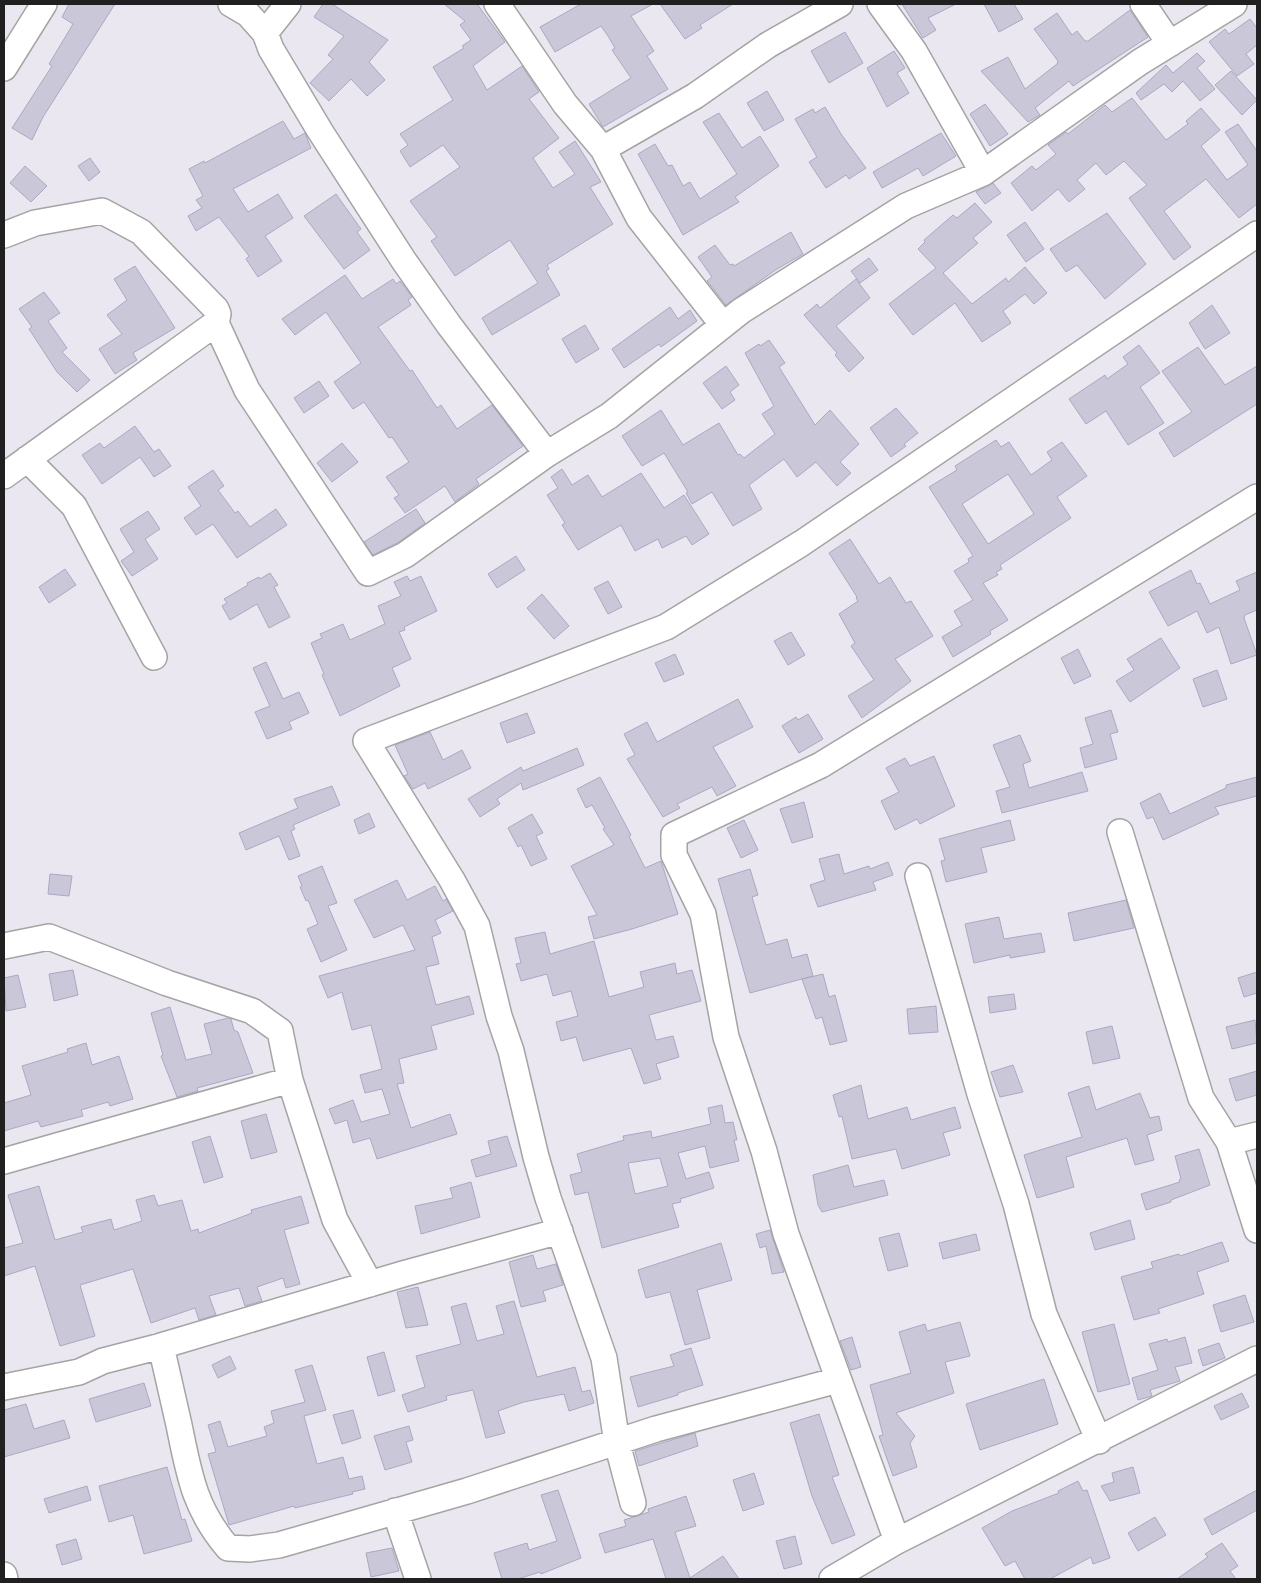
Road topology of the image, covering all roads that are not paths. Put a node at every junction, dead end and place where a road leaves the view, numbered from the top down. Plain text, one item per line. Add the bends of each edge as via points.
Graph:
1 (44, 4) edge
2 (231, 4) edge
3 (288, 4) edge
4 (498, 4) edge
5 (840, 4) edge
6 (880, 4) edge
7 (1143, 4) edge
8 (1234, 4) edge
9 (266, 34) junction
10 (1170, 44) junction
11 (4, 68) edge
12 (603, 149) junction
13 (983, 173) junction
14 (1257, 234) edge
15 (4, 235) edge
16 (216, 323) junction
17 (723, 325) junction
18 (547, 454) junction
19 (27, 459) junction
20 (4, 476) edge
21 (1257, 497) edge
22 (154, 657) dead end
23 (1120, 832) dead end
24 (918, 876) dead end
25 (4, 946) edge
26 (290, 1080) junction
27 (1257, 1135) edge
28 (1229, 1142) junction
29 (4, 1161) edge
30 (1257, 1230) edge
31 (560, 1231) junction
32 (370, 1284) junction
33 (161, 1346) junction
34 (1257, 1359) edge
35 (838, 1380) junction
36 (4, 1387) edge
37 (1098, 1441) junction
38 (617, 1443) junction
39 (633, 1503) dead end
40 (395, 1511) junction
41 (897, 1541) junction
42 (4, 1575) edge
43 (5, 1579) edge
44 (418, 1579) edge
45 (832, 1579) edge

1 - 11 street
2 - 9 street via 248,14
3 - 9 street
4 - 12 street via 565,104
5 - 12 street via 768,45 695,96
6 - 13 street via 914,50
7 - 10 street
8 - 10 street
9 - 18 street via 271,49 320,131 404,261
10 - 13 street
12 - 17 street via 639,218
13 - 17 street via 906,206
14 - 31 street via 802,543 666,627 366,741 477,926 536,1157
15 - 16 street via 35,223 102,211 141,232 216,309
16 - 18 street via 247,390 368,573 405,555
16 - 19 street
17 - 18 street via 609,416
19 - 20 street
19 - 22 street via 74,506
21 - 35 street via 822,764 674,835 674,855 703,914 726,1037 764,1150 786,1234
23 - 28 street via 1201,1098
24 - 37 street via 980,1094 1016,1204 1044,1314
25 - 26 street via 49,937 167,983 252,1011 280,1031
26 - 29 street
26 - 32 street via 335,1220
27 - 28 street
28 - 30 street
31 - 32 street
31 - 38 street via 604,1358
32 - 33 street
33 - 36 street via 103,1361 79,1372
33 - 40 street via 188,1474 203,1514 228,1548 279,1545
34 - 37 street
35 - 38 street via 656,1429
35 - 41 street
37 - 41 street
38 - 39 street
38 - 40 street
40 - 44 street
41 - 45 street
42 - 43 street

